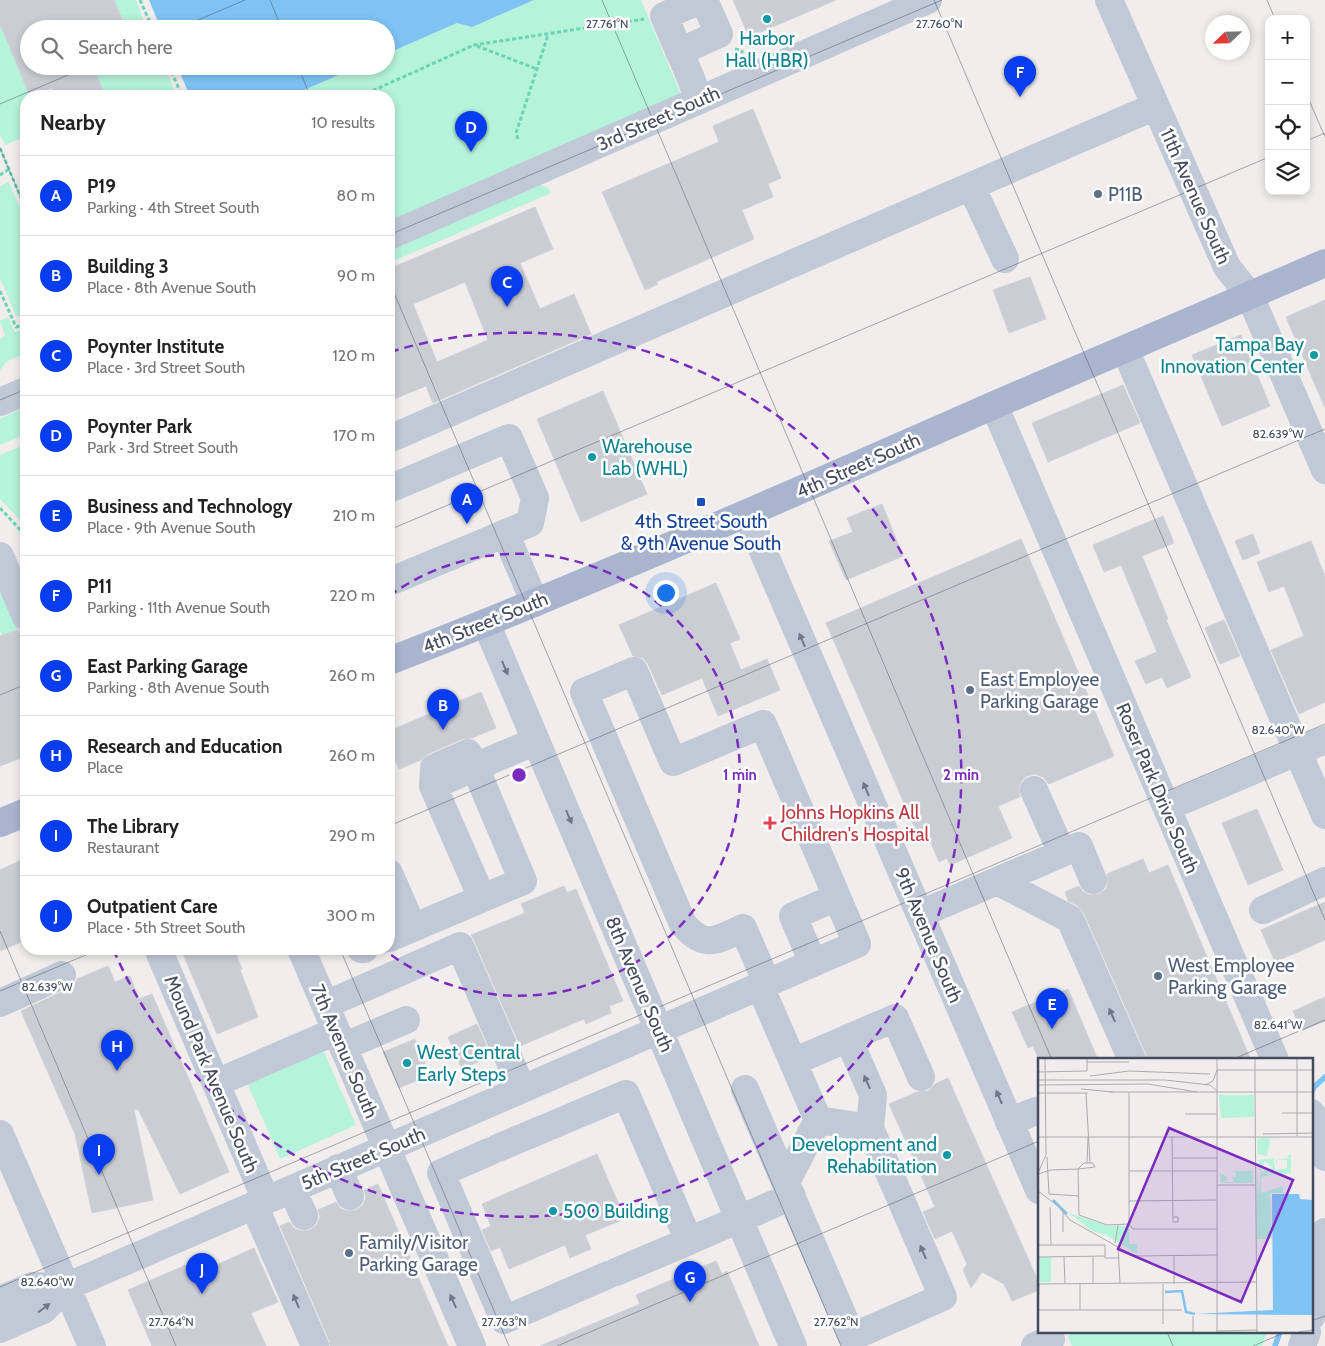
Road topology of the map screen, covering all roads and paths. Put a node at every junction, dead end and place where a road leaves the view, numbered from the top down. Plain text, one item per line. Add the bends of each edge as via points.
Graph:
1 (140, 0) edge
2 (703, 0) edge
3 (928, 0) edge
4 (1109, 0) edge
5 (664, 16) junction
6 (149, 20) edge
7 (548, 34) junction
8 (474, 45) junction
9 (679, 52) junction
10 (537, 68) junction
11 (173, 75) edge
12 (179, 90) edge
13 (373, 90) edge
14 (699, 100) junction
15 (1156, 106) junction
16 (518, 139) dead end
17 (0, 148) edge
18 (9, 169) junction
19 (0, 175) edge
20 (971, 186) junction
21 (20, 196) edge
22 (395, 233) edge
23 (1005, 259) dead end
24 (1325, 263) edge
25 (0, 291) edge
26 (1250, 296) junction
27 (20, 325) edge
28 (1125, 349) junction
29 (20, 394) edge
30 (0, 402) edge
31 (994, 405) junction
32 (395, 436) edge
33 (1318, 436) edge
34 (1325, 470) edge
35 (395, 486) edge
36 (0, 508) edge
37 (747, 514) junction
38 (20, 530) edge
39 (505, 533) junction
40 (2, 566) edge
41 (395, 579) edge
42 (535, 603) junction
43 (20, 604) edge
44 (486, 623) junction
45 (395, 659) edge
46 (1325, 740) edge
47 (536, 741) junction
48 (1298, 752) junction
49 (475, 767) junction
50 (1034, 790) dead end
51 (1166, 807) junction
52 (20, 815) edge
53 (1325, 815) edge
54 (0, 823) edge
55 (1062, 853) junction
56 (997, 880) junction
57 (1093, 880) dead end
58 (1325, 881) edge
59 (837, 897) junction
60 (482, 898) junction
61 (395, 903) edge
62 (1263, 910) dead end
63 (920, 914) junction
64 (401, 933) edge
65 (161, 955) edge
66 (304, 955) edge
67 (813, 963) junction
68 (62, 975) dead end
69 (763, 984) junction
70 (0, 1003) edge
71 (325, 1005) junction
72 (406, 1020) dead end
73 (659, 1029) junction
74 (848, 1038) junction
75 (340, 1039) junction
76 (1131, 1058) edge
77 (1274, 1058) edge
78 (793, 1062) junction
79 (921, 1077) dead end
80 (216, 1083) junction
81 (522, 1089) junction
82 (745, 1089) dead end
83 (1038, 1112) edge
84 (1314, 1117) edge
85 (818, 1120) junction
86 (1009, 1122) junction
87 (870, 1128) junction
88 (0, 1134) edge
89 (386, 1148) junction
90 (1325, 1157) edge
91 (338, 1168) junction
92 (8, 1176) edge
93 (1038, 1188) edge
94 (292, 1189) junction
95 (789, 1189) junction
96 (350, 1196) dead end
97 (408, 1198) junction
98 (260, 1202) junction
99 (454, 1204) junction
100 (304, 1216) dead end
101 (740, 1219) junction
102 (1325, 1232) edge
103 (689, 1241) junction
104 (66, 1287) junction
105 (0, 1300) edge
106 (1312, 1313) edge
107 (504, 1320) junction
108 (0, 1322) edge
109 (0, 1330) edge
110 (1306, 1334) edge
111 (470, 1341) edge
112 (1325, 1342) edge
113 (92, 1346) edge
114 (315, 1346) edge
115 (793, 1346) edge
116 (1302, 1346) edge
117 (1320, 1346) edge

1 - 6 path
2 - 5 street
2 - 9 street via 719,34
3 - 14 street, 3rd Street South
4 - 15 street, 11th Avenue South
5 - 7 path
5 - 9 street
7 - 8 path
7 - 10 path
8 - 10 path
8 - 13 path
9 - 14 street
10 - 16 path via 516,133
11 - 12 path
14 - 22 street, 3rd Street South
15 - 20 street
15 - 26 street, 11th Avenue South via 1227,268
17 - 18 path
18 - 19 path
18 - 21 path
20 - 23 street
20 - 32 street
24 - 26 main road, 4th Street South
25 - 27 path via 16,327
26 - 28 main road, 4th Street South
26 - 33 street, 11th Avenue South
28 - 31 main road, 4th Street South
28 - 48 street
29 - 30 street
31 - 37 main road, 4th Street South
31 - 51 street, Roser Park Drive South
33 - 34 street, 11th Avenue South
35 - 39 street via 509,438 535,498 530,523
36 - 38 path
37 - 42 main road, 4th Street South
63 -> 37 street, 9th Avenue South
39 - 41 street
39 - 42 street
40 - 43 street
42 - 44 main road, 4th Street South
44 - 45 main road, 4th Street South
44 -> 47 street, 8th Avenue South
46 - 48 street
47 - 49 street
47 -> 73 street, 8th Avenue South
48 - 51 street
48 - 53 street
49 - 60 street via 523,881
49 - 60 street via 433,786
50 - 55 street
51 - 77 street, Roser Park Drive South
52 - 54 main road
55 - 56 street
55 - 57 street via 1079,846
56 - 63 street
76 -> 56 street via 1070,919
58 - 62 street
59 - 67 street via 793,916
59 - 67 street, 5th Street South via 857,944
59 - 69 street via 763,724 673,762 634,671 584,692 683,924 697,937 714,941 743,928
60 - 64 street
61 - 64 street
86 -> 63 street, 9th Avenue South
65 - 80 street, Mound Park Avenue South
66 - 71 street, 7th Avenue South
67 - 69 street, 5th Street South
68 - 70 street
69 - 73 street, 5th Street South
69 - 78 street
71 - 75 street, 7th Avenue South
71 - 81 street via 460,946
72 - 75 street
73 - 81 street, 5th Street South
73 - 101 street, 8th Avenue South
74 - 78 street
74 - 79 street via 895,1018
87 -> 74 street via 873,1095
75 - 80 street
75 - 89 street, 7th Avenue South
78 - 85 street
80 - 98 street, Mound Park Avenue South
81 - 89 street, 5th Street South
82 - 95 street
83 - 86 street
84 - 90 street
85 - 87 street
85 - 95 street
86 - 93 street, 9th Avenue South
95 -> 87 street via 852,1336 943,1297
88 - 92 street
89 - 91 street, 5th Street South
89 - 97 street, 7th Avenue South
91 - 94 street, 5th Street South
91 - 96 street
92 - 104 street
94 - 98 street, 5th Street South
94 - 100 street
95 - 101 street
97 - 99 street
111 -> 97 street, 7th Avenue South
98 - 104 street, 5th Street South
114 -> 98 street, Mound Park Avenue South
99 - 103 street via 441,1173 626,1094
99 - 107 street
101 - 103 street
101 - 115 street, 8th Avenue South
102 - 106 street
103 - 107 street
104 - 105 street via 32,1286
109 -> 104 street via 43,1310
104 - 113 street
107 - 111 street
108 - 109 street
110 - 116 street
112 - 117 street

